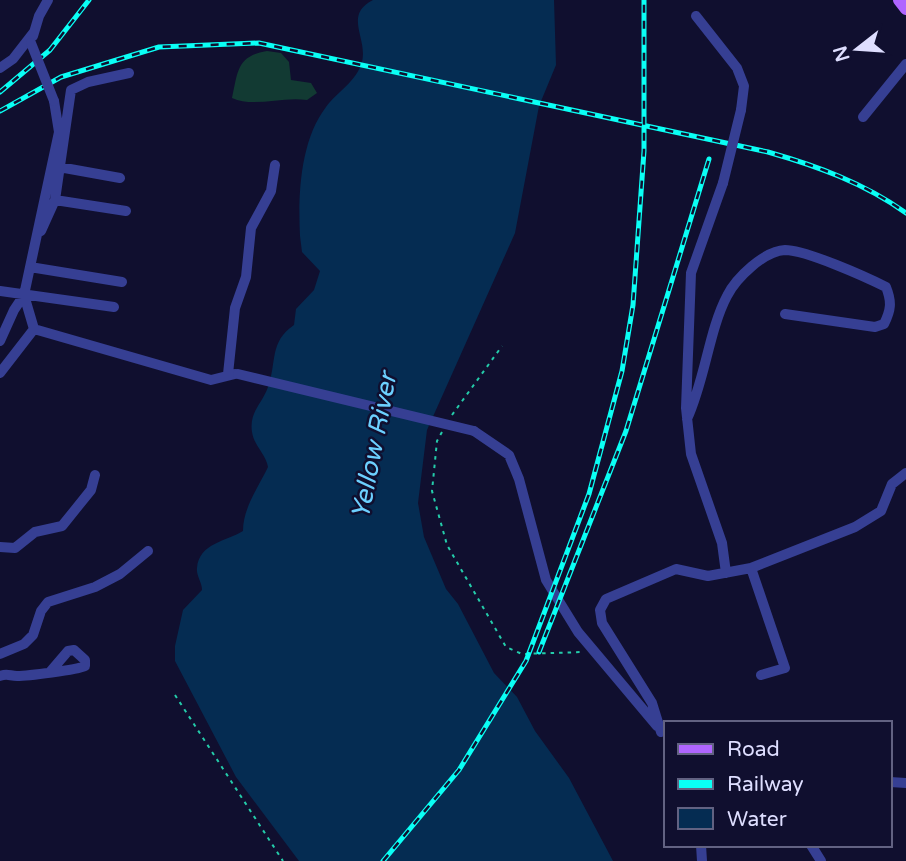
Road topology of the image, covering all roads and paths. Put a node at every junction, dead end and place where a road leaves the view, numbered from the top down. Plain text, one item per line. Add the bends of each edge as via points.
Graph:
1 (48, 0) edge
2 (696, 16) dead end
3 (34, 32) junction
4 (906, 64) edge
5 (0, 68) edge
6 (129, 73) dead end
7 (863, 117) dead end
8 (275, 165) dead end
9 (59, 167) junction
10 (120, 178) dead end
11 (55, 200) junction
12 (126, 211) dead end
13 (38, 234) junction
14 (30, 267) junction
15 (122, 282) dead end
16 (0, 290) edge
17 (24, 295) junction
18 (114, 307) dead end
19 (785, 314) dead end
20 (34, 329) junction
21 (0, 341) edge
22 (502, 346) dead end
23 (0, 373) edge
24 (233, 374) junction
25 (687, 419) junction
26 (448, 422) dead end
27 (442, 431) dead end
28 (906, 473) edge
29 (95, 475) dead end
30 (0, 547) edge
31 (148, 551) dead end
32 (751, 568) junction
33 (726, 573) junction
34 (595, 652) junction
35 (0, 654) edge
36 (50, 672) dead end
37 (761, 675) dead end
38 (0, 676) edge
39 (175, 695) dead end
40 (664, 733) edge
41 (284, 861) edge

1 - 3 street
2 - 25 street, bridge via 737,68 744,86 723,183 691,274
3 - 5 street
3 - 13 street, bridge via 31,43 54,101 59,132
4 - 7 street
6 - 9 street via 71,90
8 - 24 street via 271,191 251,228 246,277 235,308
9 - 10 street
9 - 11 street
11 - 12 street
11 - 13 street
13 - 14 street
14 - 15 street
14 - 17 street
16 - 17 street
17 - 18 street
17 - 20 street
17 - 21 street
19 - 25 street via 875,327 884,324 891,298 886,287 819,258 785,250 773,253 746,272 727,294 701,390
20 - 23 street
20 - 24 street via 211,380
22 - 26 path
24 - 34 street, bridge via 474,431 509,455 546,580
25 - 33 street via 691,454 722,543
27 - 34 path via 432,491 447,545 506,647 522,654
28 - 32 street via 892,484 881,511 855,527
29 - 30 street via 92,490 62,526 35,532 15,548
31 - 35 street via 95,587 48,602 33,635
32 - 33 street
32 - 37 street via 785,668
33 - 40 street via 708,576 676,569 602,604 602,623 652,703
34 - 40 street
36 - 38 street
39 - 41 path

